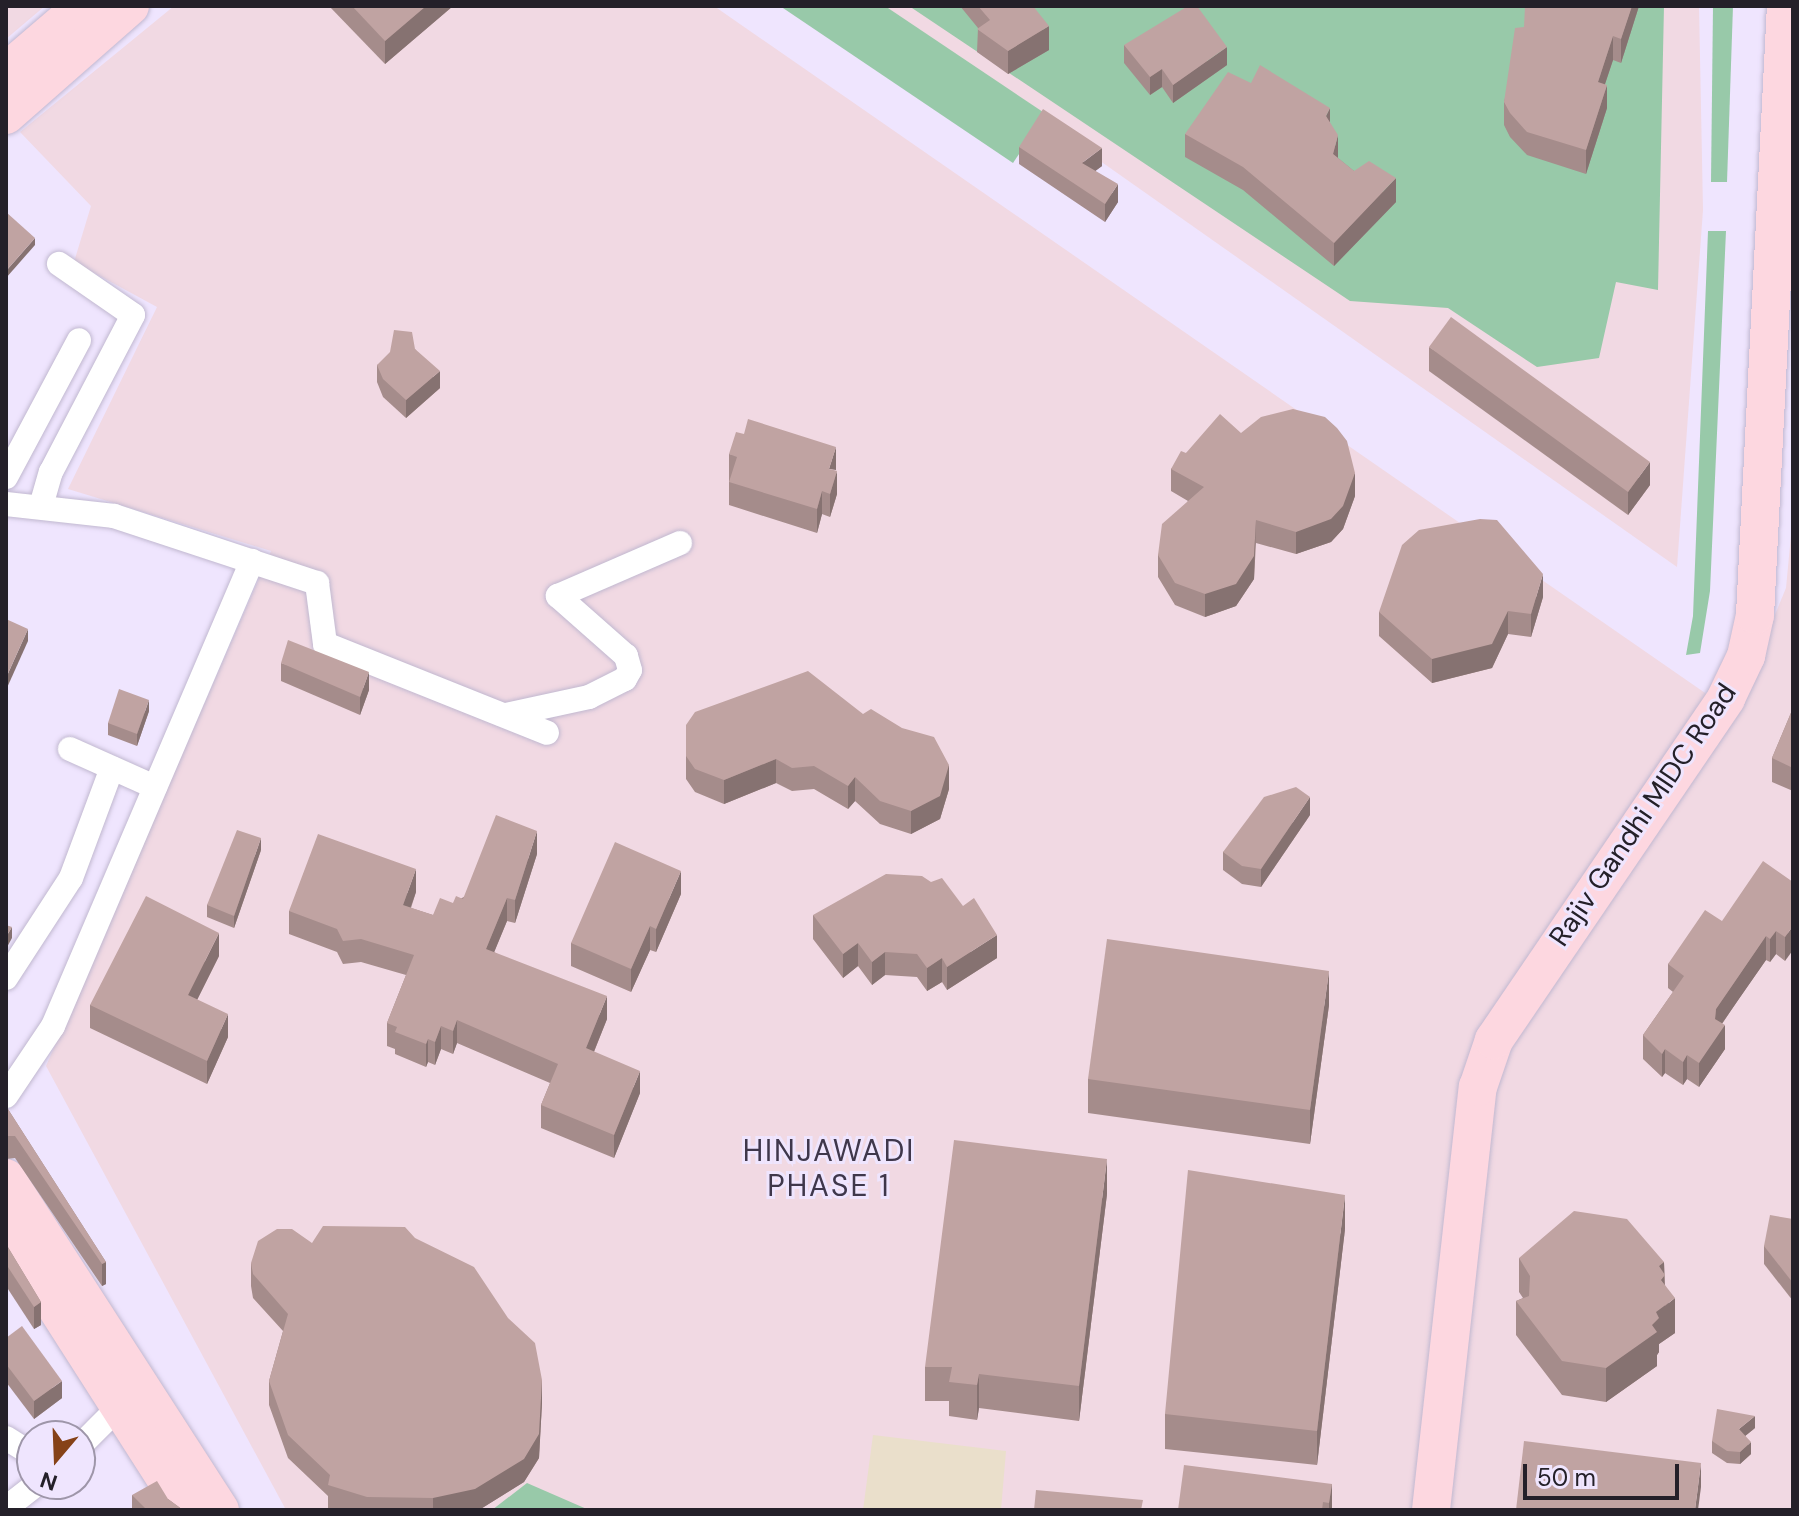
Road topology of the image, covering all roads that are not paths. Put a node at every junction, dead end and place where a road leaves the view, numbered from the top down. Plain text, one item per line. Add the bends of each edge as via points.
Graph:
1 (83, 6) edge
2 (130, 6) edge
3 (1761, 6) edge
4 (1786, 6) edge
5 (6, 72) edge
6 (6, 115) edge
7 (59, 264) dead end
8 (79, 340) dead end
9 (6, 477) edge
10 (6, 504) edge
11 (41, 506) junction
12 (680, 543) dead end
13 (252, 561) junction
14 (503, 716) junction
15 (547, 733) dead end
16 (70, 749) dead end
17 (112, 768) junction
18 (155, 787) junction
19 (1562, 913) junction
20 (6, 978) edge
21 (6, 1096) edge
22 (6, 1178) edge
23 (6, 1229) edge
24 (119, 1407) junction
25 (96, 1430) edge
26 (186, 1510) edge
27 (220, 1510) edge
28 (1408, 1510) edge
29 (1431, 1510) edge

1 - 5 main road
2 - 6 main road
3 - 19 main road, Rajiv Gandhi MIDC Road via 1724,648 1707,684
4 - 19 main road, Rajiv Gandhi MIDC Road via 1755,615 1749,642 1726,698
7 - 11 street via 133,315 56,461
8 - 9 street
10 - 11 street
11 - 13 street via 114,516
12 - 14 street via 558,596 626,656 630,670 625,679 589,697
13 - 14 street via 317,583 325,644
13 - 18 street
14 - 15 street
16 - 17 street
17 - 18 street
17 - 20 street via 71,878
18 - 21 street via 53,1026
19 - 28 main road, Rajiv Gandhi MIDC Road via 1474,1029 1455,1082
19 - 29 main road, Rajiv Gandhi MIDC Road via 1494,1040 1478,1087
22 - 27 main road
23 - 24 main road
24 - 25 street
24 - 26 main road

